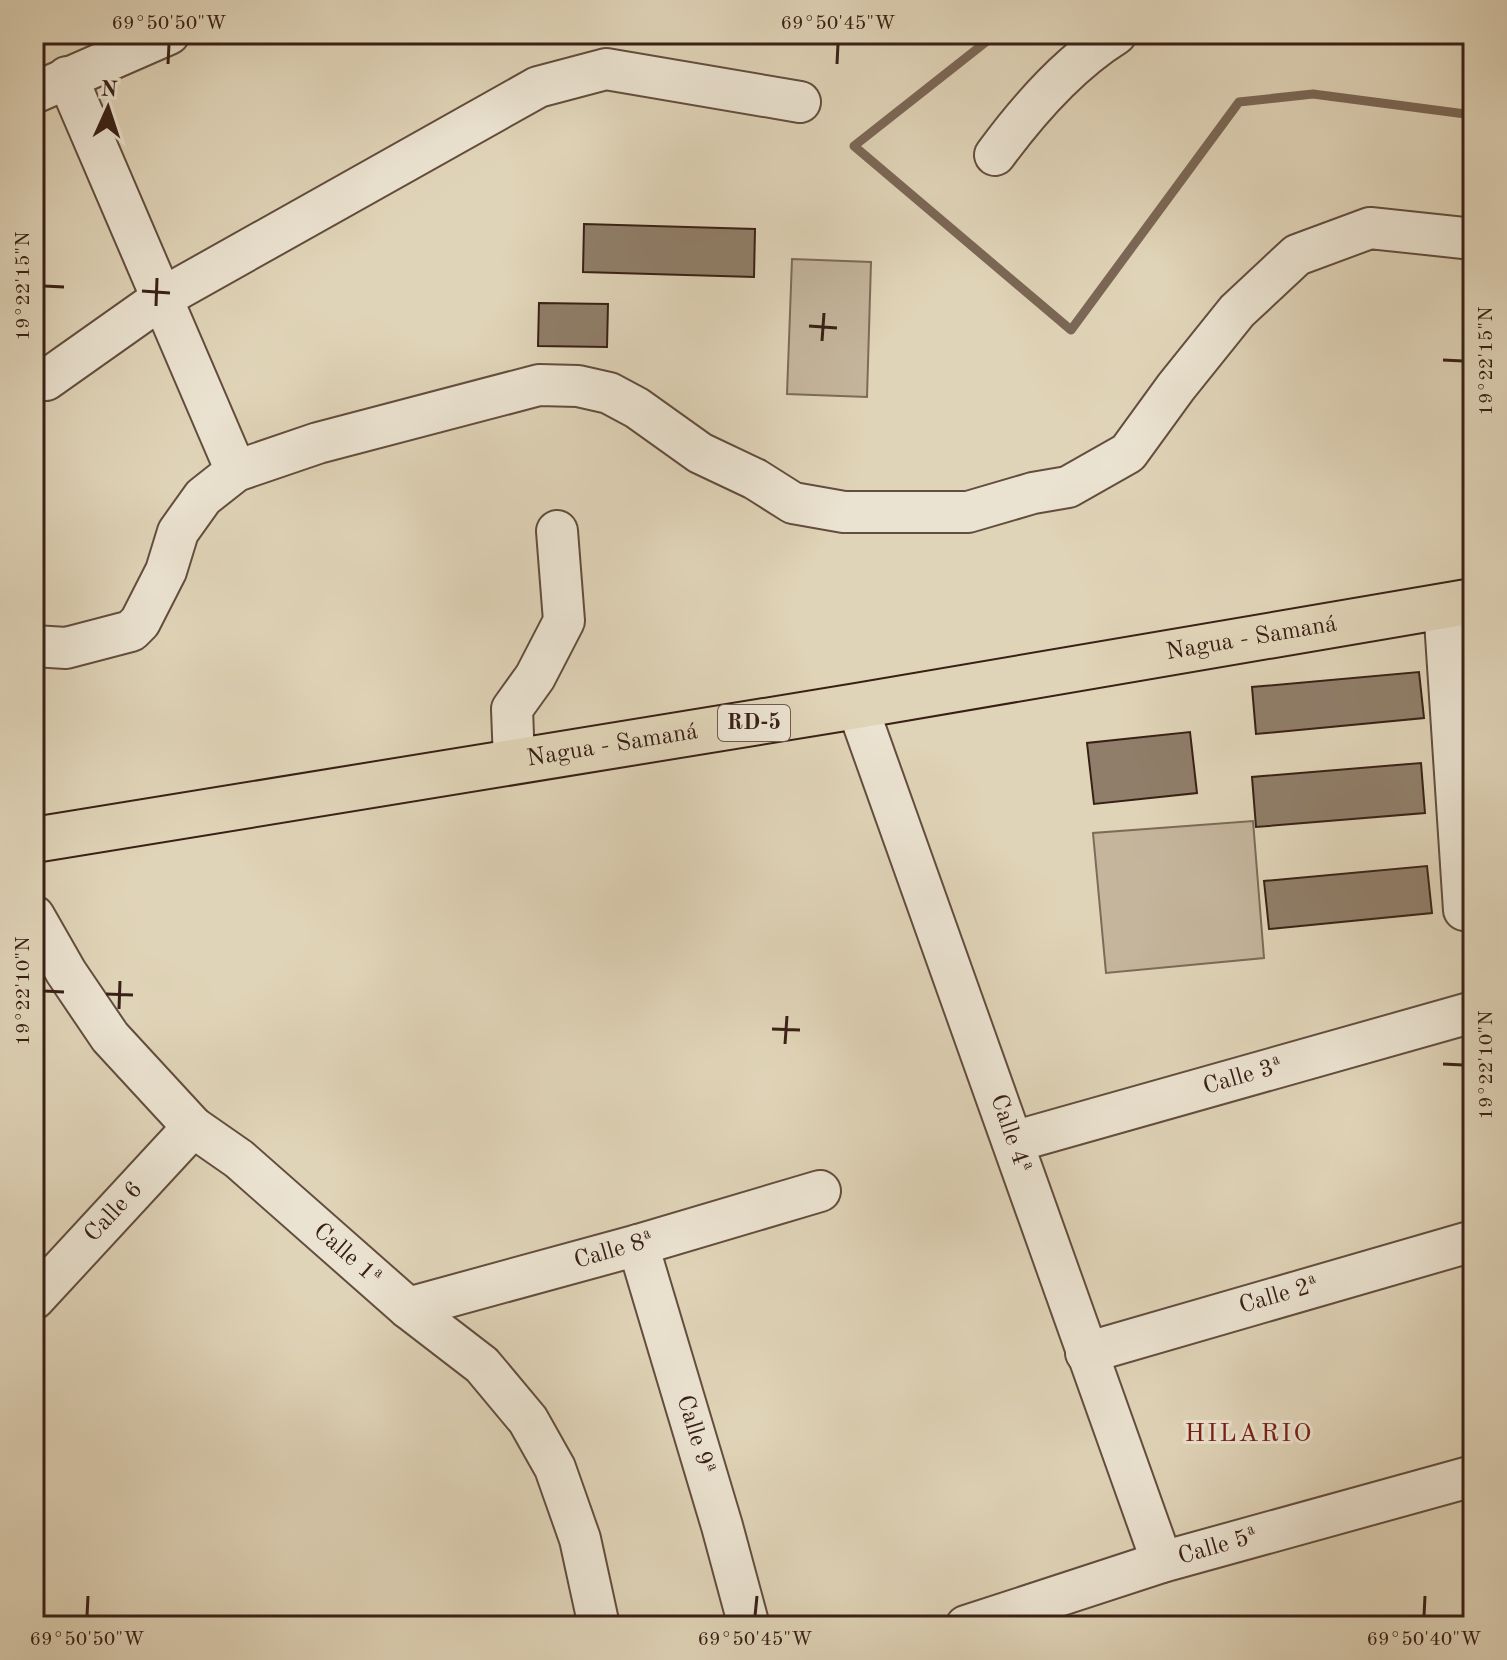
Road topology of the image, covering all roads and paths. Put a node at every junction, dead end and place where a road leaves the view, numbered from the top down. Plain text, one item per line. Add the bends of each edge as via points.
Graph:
1 (169, 34) edge
2 (1116, 34) edge
3 (50, 85) edge
4 (800, 102) dead end
5 (995, 155) dead end
6 (1473, 239) edge
7 (162, 298) junction
8 (46, 380) dead end
9 (236, 471) junction
10 (557, 531) dead end
11 (1458, 603) edge
12 (34, 646) edge
13 (857, 706) junction
14 (514, 762) junction
15 (34, 840) edge
16 (1464, 910) dead end
17 (34, 916) edge
18 (1473, 1012) edge
19 (193, 1127) junction
20 (1013, 1142) junction
21 (820, 1191) dead end
22 (1473, 1241) edge
23 (638, 1245) junction
24 (34, 1299) edge
25 (408, 1308) junction
26 (1086, 1353) junction
27 (1473, 1476) edge
28 (1162, 1562) junction
29 (599, 1626) edge
30 (749, 1626) edge
31 (966, 1626) edge

1 - 3 street
2 - 5 street via 1060,80
3 - 7 street
4 - 7 street via 606,69 538,87
6 - 9 street via 1370,228 1297,255 1237,311 1128,453 1068,487 968,512 844,512 793,503 700,453 637,408 609,393 578,386 539,385 318,443
7 - 8 street
7 - 9 street
9 - 12 street via 203,497 178,532 166,571 131,631 66,648
10 - 14 street via 564,621 512,709
11 - 13 main road, Nagua - Samaná / RD-5
11 - 16 street
13 - 14 main road, Nagua - Samaná / RD-5
13 - 20 street, Calle 4ª
14 - 15 main road, Nagua - Samaná / RD-5
17 - 19 street, Calle 1ª via 110,1037
18 - 20 street, Calle 3ª
19 - 24 street, Calle 6
19 - 25 street, Calle 1ª via 239,1159
20 - 26 street, Calle 4ª
21 - 23 street, Calle 8ª
22 - 26 street, Calle 2ª
23 - 25 street, Calle 8ª
23 - 30 street, Calle 9ª
25 - 29 street, Calle 1ª via 482,1365 528,1420 555,1468 580,1539
26 - 28 street, Calle 4ª
27 - 28 street, Calle 5ª
28 - 31 street, Calle 5ª

